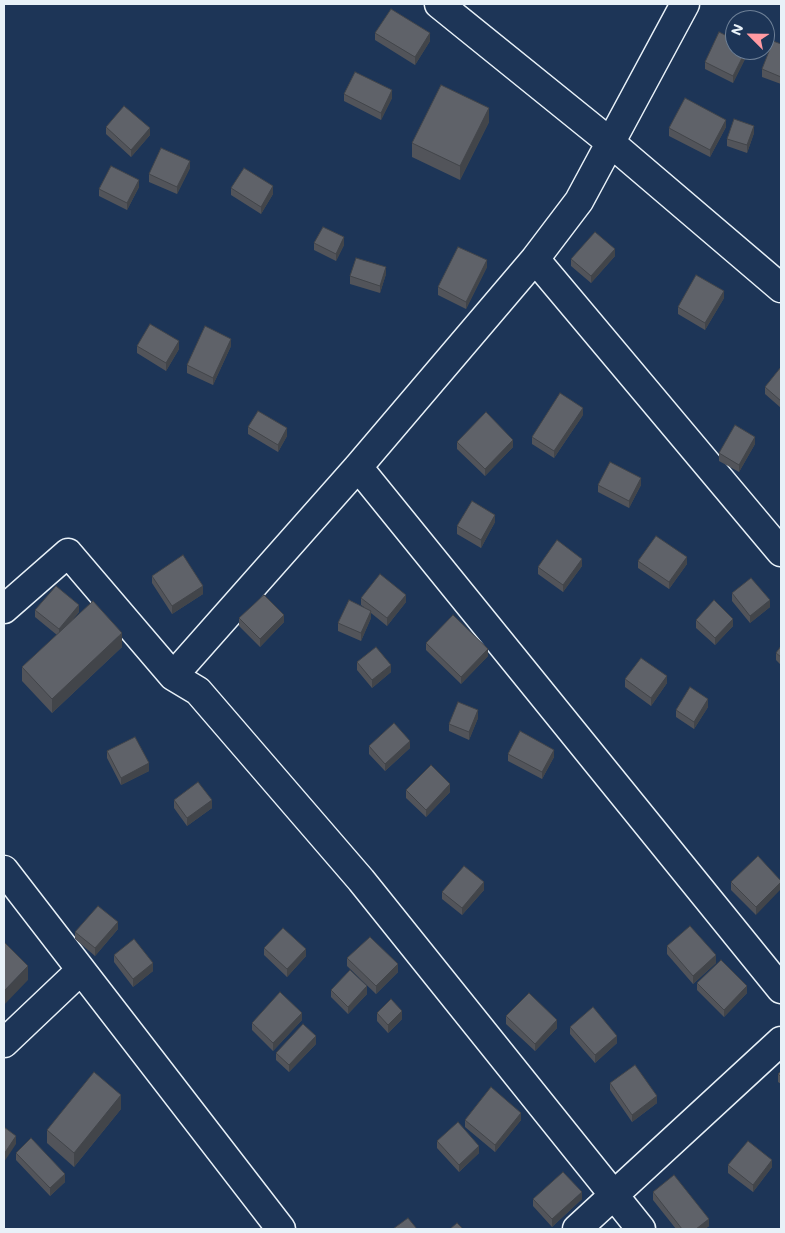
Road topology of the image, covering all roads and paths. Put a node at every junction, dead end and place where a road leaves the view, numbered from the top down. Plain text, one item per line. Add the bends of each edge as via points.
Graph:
1 (439, 4) edge
2 (685, 4) edge
3 (611, 142) junction
4 (535, 259) junction
5 (781, 288) edge
6 (358, 467) junction
7 (781, 552) edge
8 (4, 609) edge
9 (173, 676) junction
10 (4, 870) edge
11 (81, 970) junction
12 (781, 989) edge
13 (781, 1041) edge
14 (4, 1042) edge
15 (614, 1194) junction
16 (281, 1229) edge
17 (577, 1229) edge
18 (641, 1229) edge

1 - 3 street
2 - 3 street
3 - 4 street via 579,201
3 - 5 street
4 - 6 street
4 - 7 street
6 - 9 street
6 - 12 street
8 - 9 street via 68,553
9 - 15 street via 198,691 361,880
10 - 11 street
11 - 14 street
11 - 16 street
13 - 15 street
15 - 17 street
15 - 18 street

